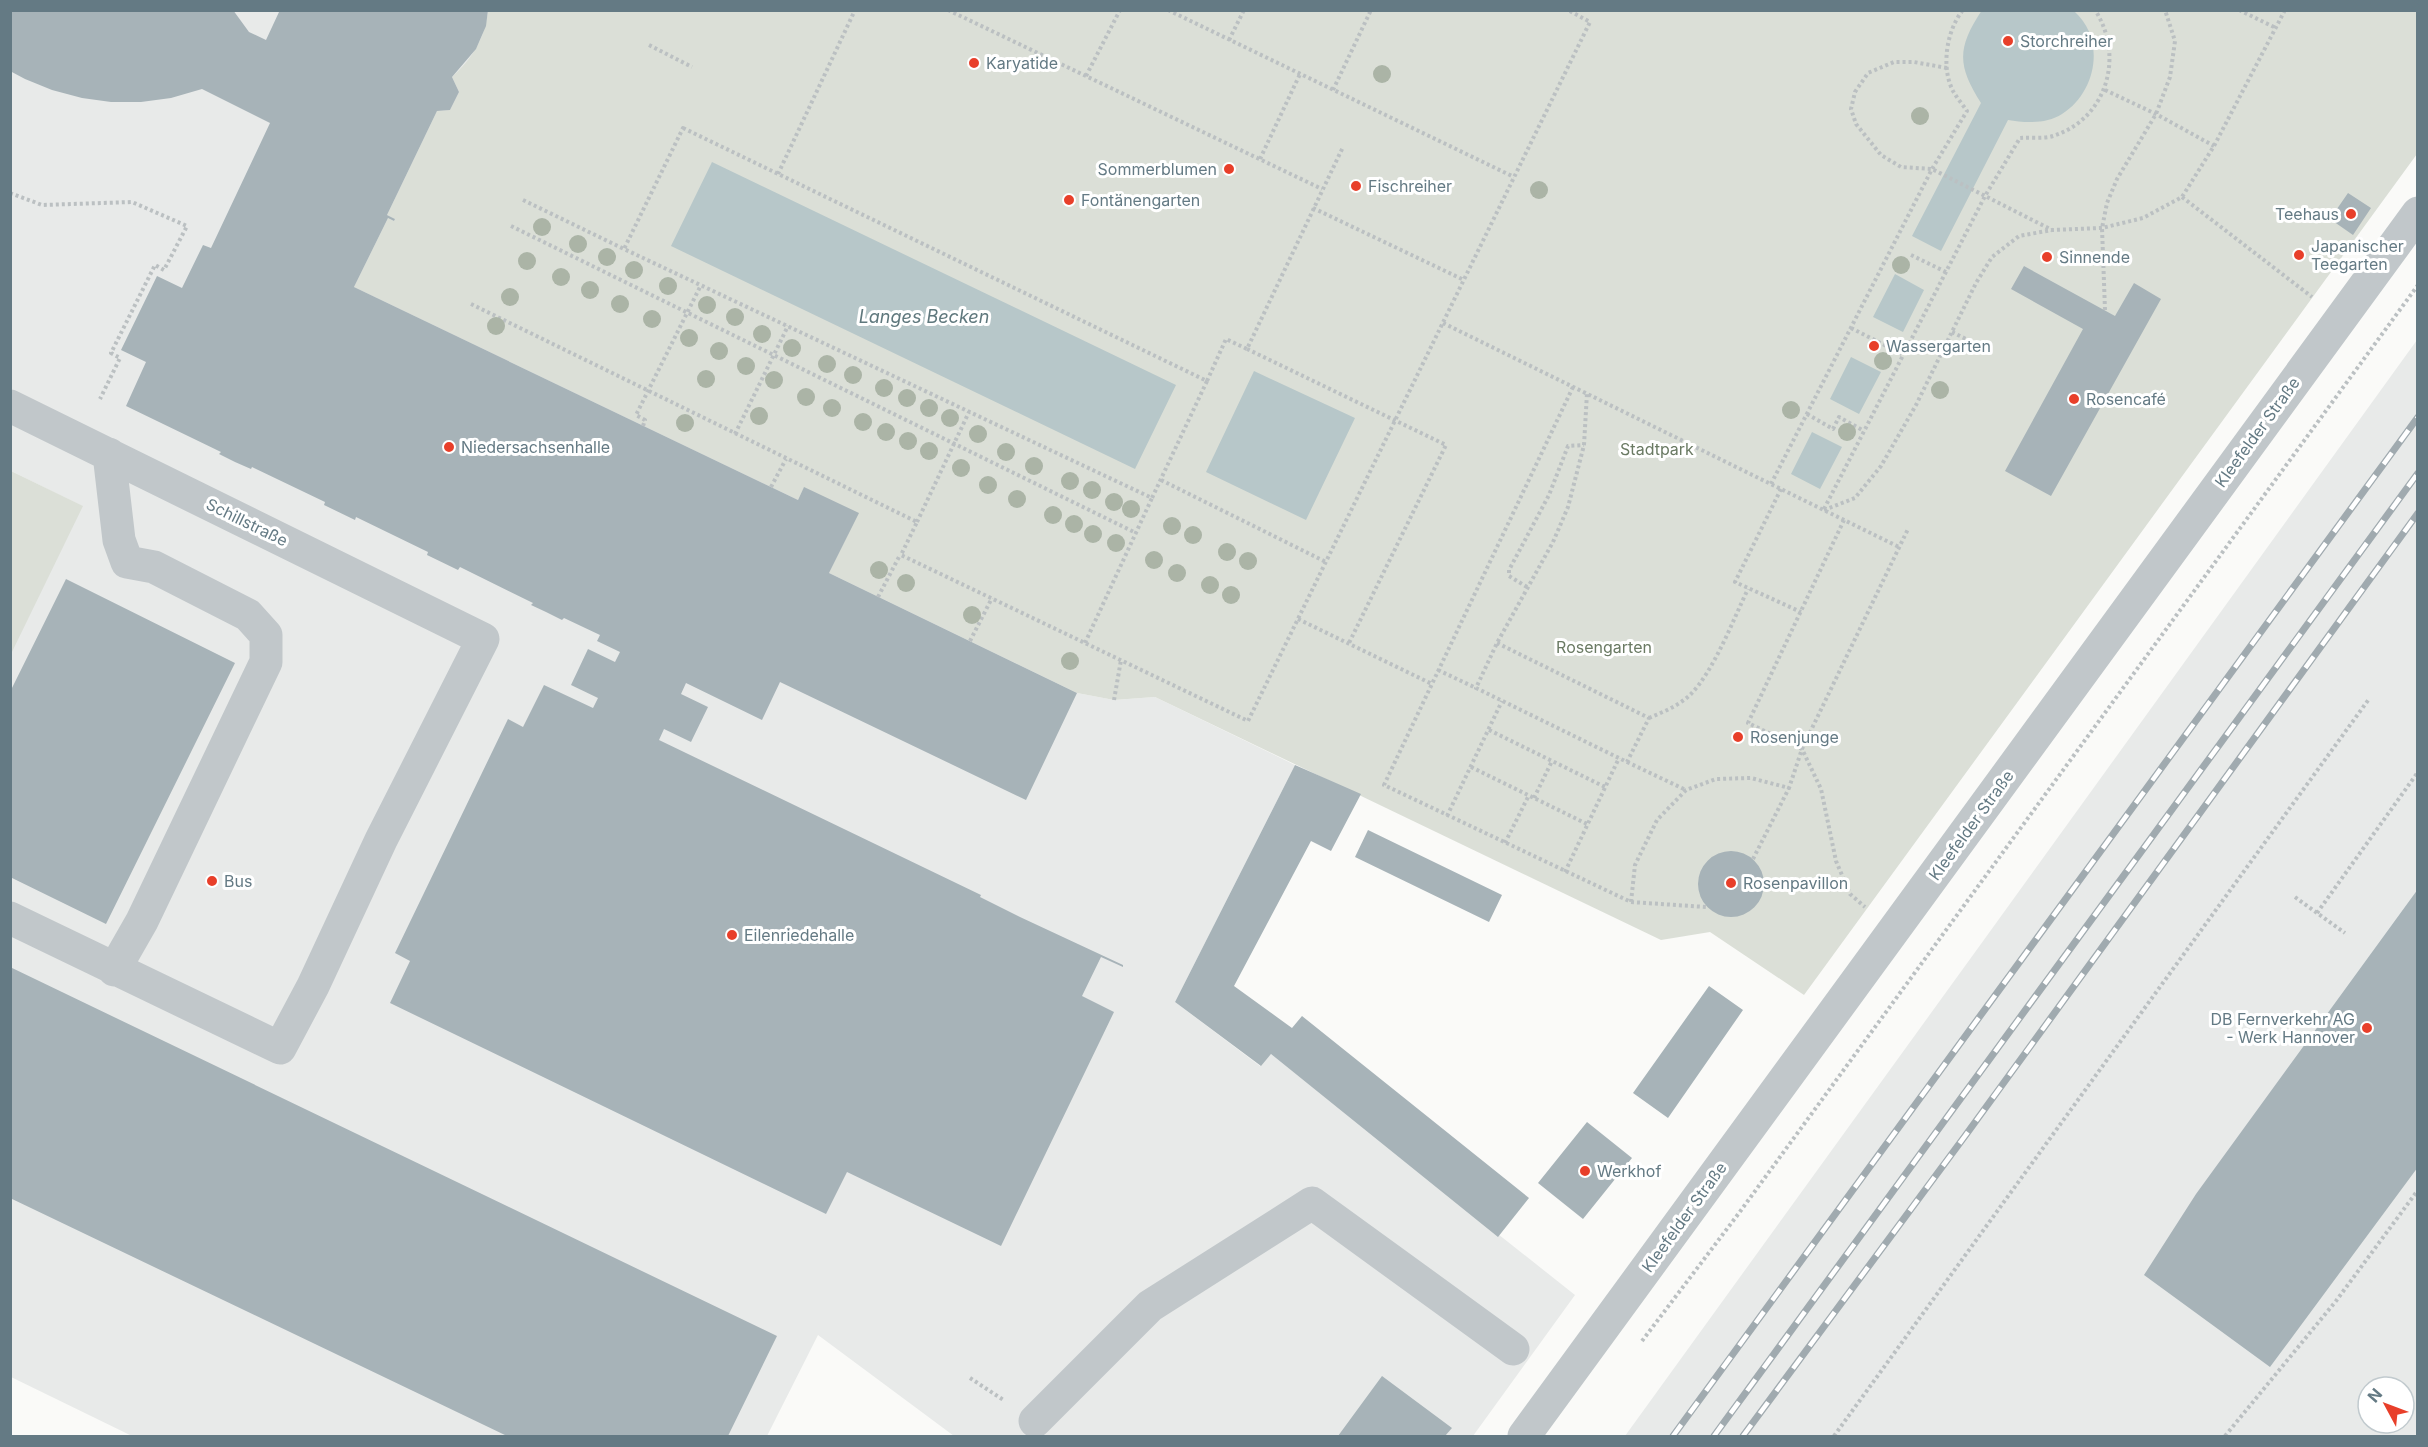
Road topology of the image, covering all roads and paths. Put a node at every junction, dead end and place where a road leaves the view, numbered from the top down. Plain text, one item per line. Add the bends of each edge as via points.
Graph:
1 (855, 10) edge
2 (948, 10) edge
3 (1120, 10) edge
4 (1168, 10) edge
5 (1244, 10) edge
6 (1371, 10) edge
7 (1568, 10) edge
8 (1963, 10) edge
9 (2096, 10) edge
10 (2165, 10) edge
11 (2239, 10) edge
12 (2285, 10) edge
13 (2276, 28) junction
14 (1229, 40) junction
15 (649, 45) dead end
16 (692, 67) dead end
17 (1947, 69) junction
18 (1300, 74) junction
19 (1086, 76) junction
20 (1333, 90) junction
21 (2105, 90) junction
22 (2156, 114) junction
23 (2214, 146) junction
24 (1343, 147) dead end
25 (1260, 159) junction
26 (1932, 169) junction
27 (778, 174) junction
28 (1514, 177) junction
29 (1322, 189) junction
30 (10, 193) edge
31 (1984, 196) junction
32 (2182, 197) junction
33 (523, 200) dead end
34 (1313, 208) junction
35 (2418, 213) edge
36 (511, 226) dead end
37 (2102, 228) junction
38 (2052, 230) junction
39 (624, 249) junction
40 (1911, 255) dead end
41 (1946, 272) junction
42 (1464, 280) junction
43 (702, 285) junction
44 (2418, 285) edge
45 (471, 304) dead end
46 (133, 309) junction
47 (2105, 310) dead end
48 (140, 312) dead end
49 (688, 313) junction
50 (2339, 319) junction
51 (1443, 323) junction
52 (788, 326) junction
53 (1850, 328) junction
54 (1952, 332) junction
55 (1982, 347) dead end
56 (1247, 349) junction
57 (774, 355) junction
58 (1904, 355) junction
59 (1207, 381) junction
60 (1573, 387) junction
61 (649, 391) junction
62 (1587, 393) junction
63 (100, 399) dead end
64 (10, 406) edge
65 (969, 412) junction
66 (1807, 414) junction
67 (1395, 420) junction
68 (643, 426) dead end
69 (1864, 431) junction
70 (735, 434) junction
71 (954, 443) junction
72 (1584, 445) junction
73 (109, 454) junction
74 (786, 459) junction
75 (1161, 480) junction
76 (1771, 484) junction
77 (771, 487) dead end
78 (1781, 489) junction
79 (1152, 498) junction
80 (1824, 510) junction
81 (1844, 520) junction
82 (917, 522) junction
83 (1908, 529) dead end
84 (1136, 533) junction
85 (1899, 547) junction
86 (901, 555) junction
87 (1326, 562) junction
88 (1527, 587) junction
89 (1748, 589) junction
90 (878, 597) dead end
91 (992, 598) junction
92 (1801, 612) junction
93 (1298, 619) junction
94 (970, 641) dead end
95 (1085, 643) junction
96 (1349, 643) junction
97 (1497, 643) junction
98 (1121, 660) junction
99 (1438, 670) junction
100 (1432, 684) junction
101 (1476, 688) junction
102 (2369, 699) dead end
103 (1114, 700) dead end
104 (1502, 701) junction
105 (1649, 718) junction
106 (1489, 730) junction
107 (1802, 748) junction
108 (1619, 758) junction
109 (1552, 760) junction
110 (1627, 762) junction
111 (1471, 767) junction
112 (2418, 772) edge
113 (1605, 787) junction
114 (1789, 788) junction
115 (1686, 790) junction
116 (1529, 795) junction
117 (1534, 798) junction
118 (1447, 816) junction
119 (1587, 824) junction
120 (1505, 843) junction
121 (1753, 859) dead end
122 (1565, 872) junction
123 (2295, 897) dead end
124 (1631, 902) junction
125 (1706, 907) dead end
126 (2318, 913) junction
127 (10, 918) edge
128 (1895, 929) junction
129 (2345, 933) dead end
130 (1928, 954) junction
131 (114, 970) junction
132 (2418, 1190) edge
133 (1641, 1343) dead end
134 (1513, 1348) dead end
135 (1035, 1421) dead end
136 (1524, 1437) edge
137 (1834, 1437) edge
138 (2225, 1437) edge

1 - 27 path
2 - 19 path
3 - 19 path
4 - 14 path
5 - 14 path
6 - 20 path
7 - 28 path via 1590,22
8 - 17 path via 1955,20 1949,42
9 - 21 path via 2104,23 2111,56
10 - 22 path via 2175,41 2170,78
11 - 13 path
12 - 13 path
13 - 23 path
14 - 18 path
15 - 16 path
17 - 26 path via 1953,91 1967,111
17 - 26 path via 1914,62 1886,65 1868,73 1855,92 1851,109 1856,124 1881,155 1901,167
18 - 20 path
18 - 25 path
19 - 25 path
20 - 28 path
21 - 22 path
21 - 31 path via 2082,121 2052,136 2020,138
22 - 23 path
22 - 37 path via 2117,179
23 - 32 path
24 - 29 path
25 - 29 path
26 - 31 path
26 - 53 path
27 - 39 path via 683,128
27 - 59 path
28 - 42 path
29 - 34 path
30 - 46 path via 42,205 132,202 187,225 164,270 155,265
31 - 38 path
31 - 41 path
32 - 37 path via 2143,218
32 - 50 path
33 - 39 path
34 - 42 path
34 - 56 path
35 - 50 street, Kleefelder Straße
36 - 49 path
37 - 38 path
37 - 47 path
38 - 54 path via 2019,236 1992,257
39 - 43 path
40 - 41 path
41 - 58 path
42 - 51 path
43 - 49 path
43 - 52 path
44 - 130 path
45 - 61 path
46 - 48 path
46 - 63 path via 111,353 120,358
49 - 57 path
49 - 61 path
50 - 128 street, Kleefelder Straße
51 - 60 path
51 - 67 path
52 - 57 path
52 - 65 path
53 - 58 path
53 - 66 path
54 - 55 path
54 - 80 path via 1881,466 1856,498
56 - 59 path via 1226,339
56 - 67 path
57 - 70 path
57 - 71 path
58 - 69 path
59 - 75 path
60 - 62 path
60 - 99 path
61 - 68 path via 636,415 645,420
61 - 70 path
62 - 72 path
62 - 76 path
64 - 73 street, Schillstraße
65 - 71 path
65 - 79 path
66 - 69 path via 1833,429 1839,417
66 - 76 path
67 - 87 path
67 - 96 path via 1446,445
69 - 80 path
70 - 74 path
71 - 82 path
71 - 84 path
72 - 88 path via 1568,507
72 - 88 path via 1568,446 1549,495 1509,570 1509,576
73 - 131 street via 119,540 127,562 153,567 248,615 266,635 266,662 142,921
73 - 131 street, Schillstraße via 483,639 280,1048
74 - 77 path
74 - 82 path
75 - 79 path
75 - 87 path
76 - 78 path
78 - 80 path
78 - 89 path via 1734,582
79 - 84 path
80 - 81 path
81 - 85 path
81 - 92 path
82 - 86 path
83 - 85 path
84 - 95 path
85 - 107 path
86 - 90 path
86 - 91 path
87 - 93 path
88 - 97 path
89 - 92 path
89 - 105 path via 1707,672 1689,696
91 - 94 path
91 - 95 path
92 - 107 path via 1748,723
93 - 96 path
93 - 98 path via 1248,721
95 - 98 path
96 - 100 path
97 - 101 path
97 - 105 path
98 - 103 path
99 - 100 path
99 - 101 path
100 - 118 path via 1384,785
101 - 104 path
102 - 137 path
104 - 106 path
104 - 108 path
105 - 110 path
106 - 109 path
106 - 111 path
107 - 114 path
107 - 128 path via 1821,789 1836,861 1850,894
108 - 110 path
108 - 113 path
109 - 113 path
109 - 117 path
110 - 115 path
111 - 116 path
111 - 118 path
112 - 126 path
113 - 119 path
114 - 115 path via 1751,778 1716,779
114 - 121 path
115 - 124 path via 1657,820 1635,865
116 - 117 path
116 - 120 path
117 - 119 path
118 - 120 path
119 - 122 path
120 - 122 path
122 - 124 path
123 - 126 path
124 - 125 path
126 - 129 path
127 - 131 street
128 - 130 path
128 - 136 street, Kleefelder Straße
130 - 133 path
132 - 138 path via 2336,1301
134 - 135 street via 1312,1203 1150,1306

